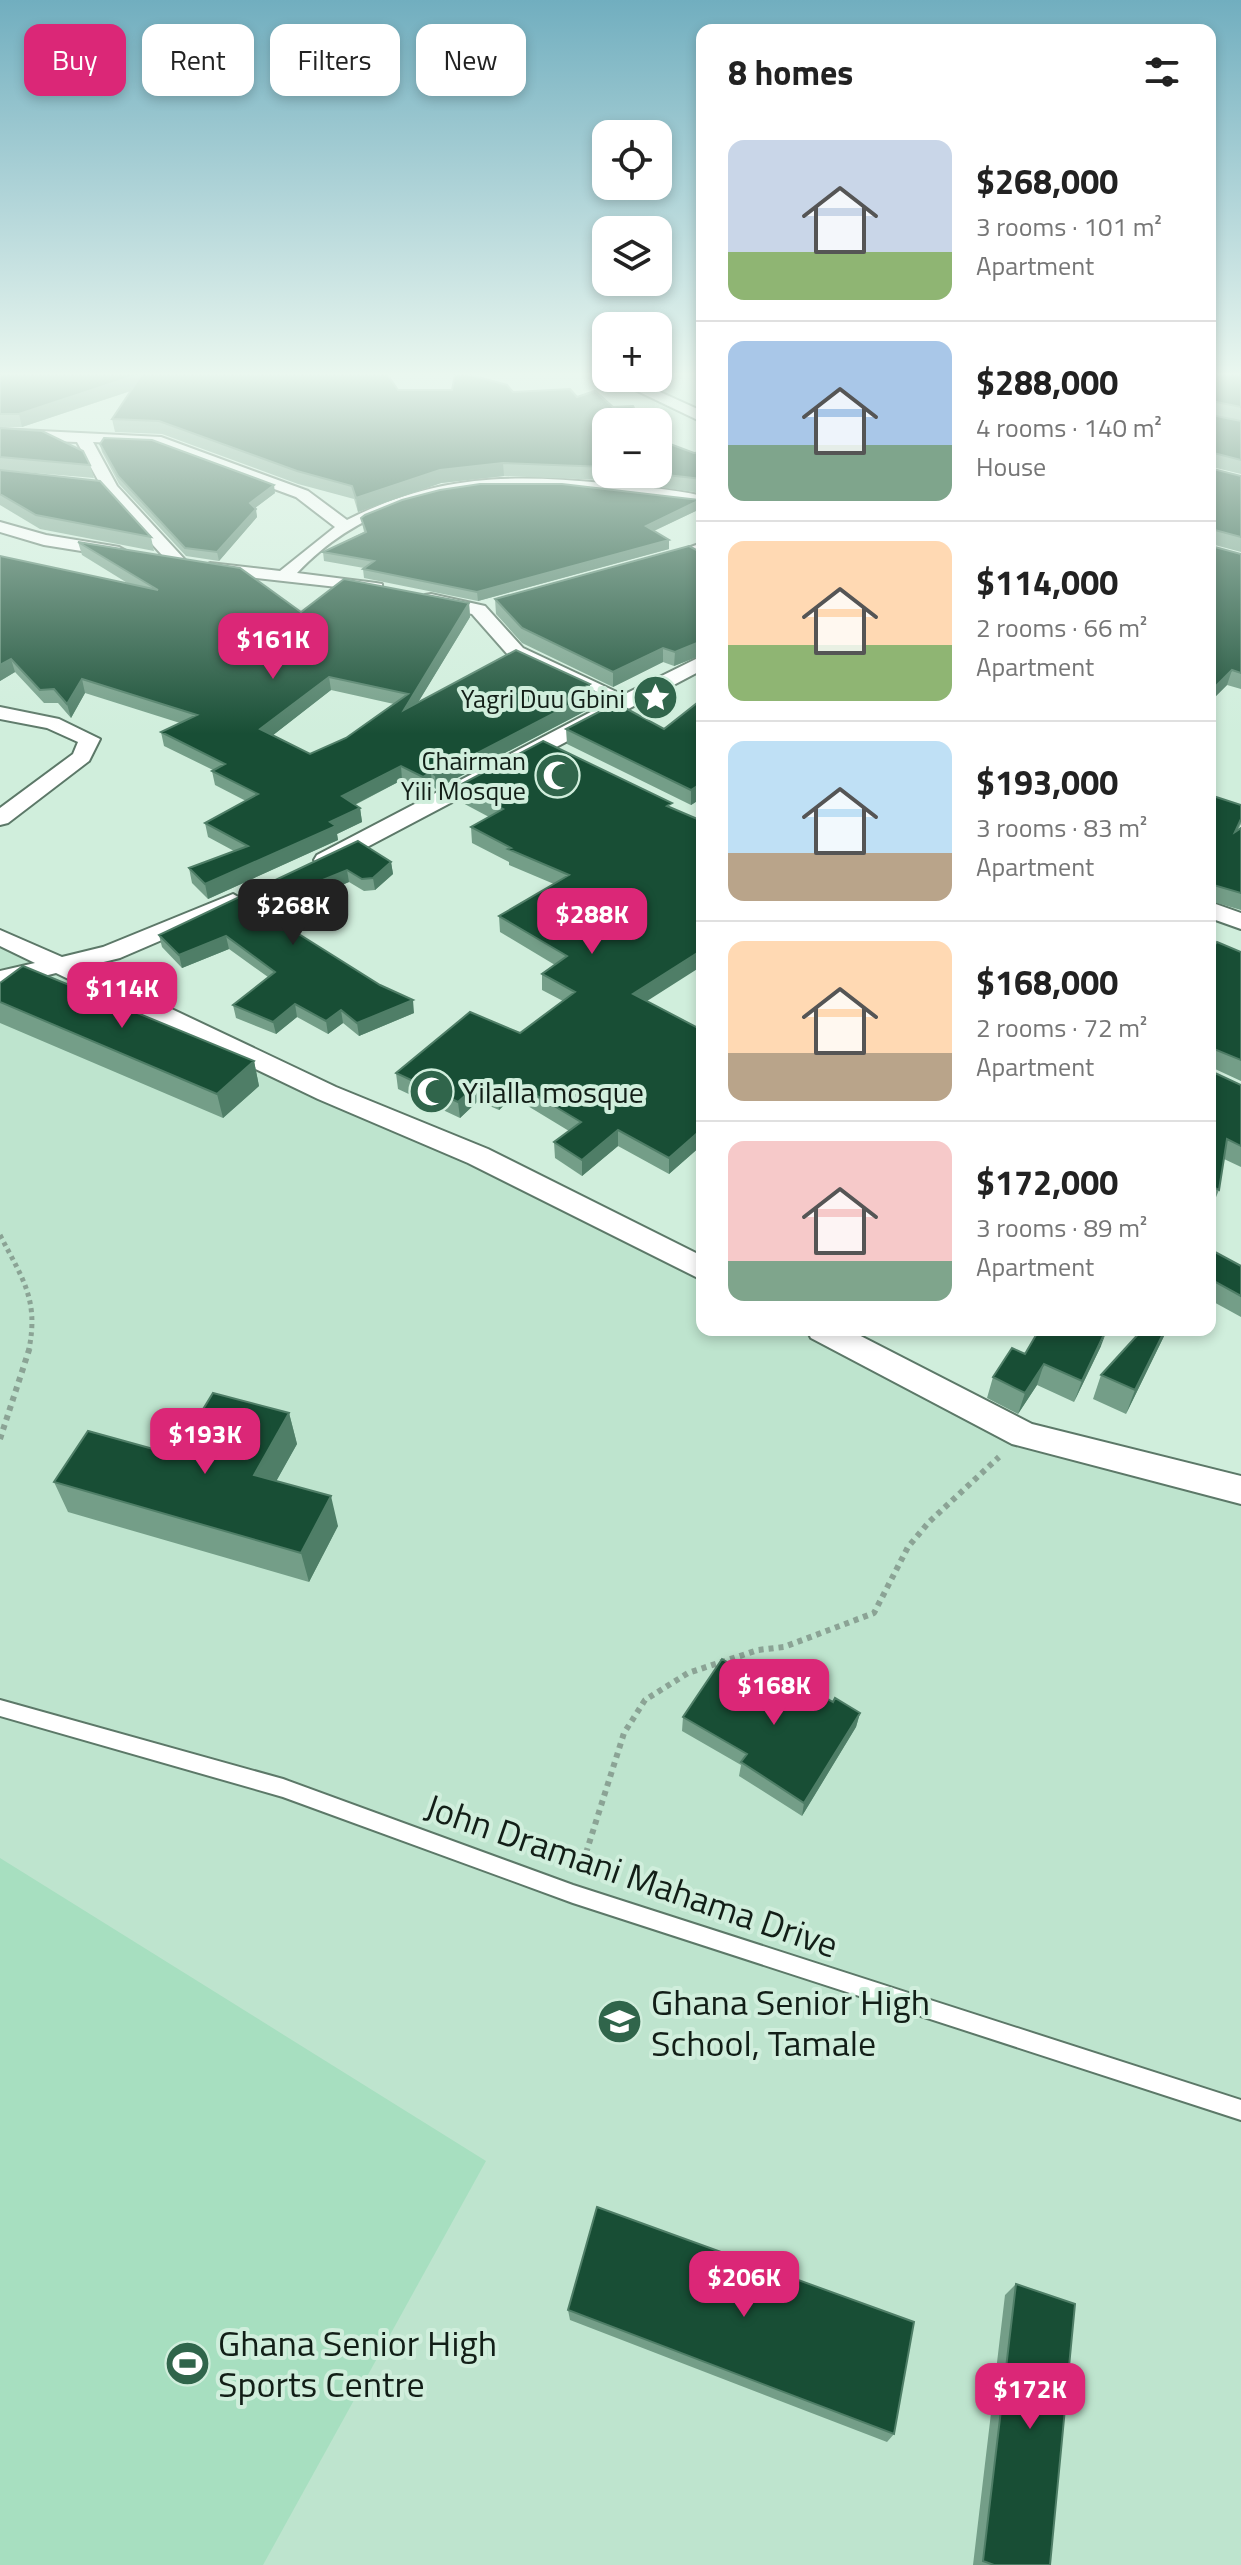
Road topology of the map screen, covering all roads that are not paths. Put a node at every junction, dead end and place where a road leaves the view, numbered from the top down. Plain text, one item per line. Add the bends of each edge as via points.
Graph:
1 (115, 494) edge
2 (301, 494) edge
3 (437, 494) edge
4 (640, 494) edge
5 (696, 500) edge
6 (0, 527) edge
7 (347, 528) junction
8 (696, 550) edge
9 (178, 562) junction
10 (634, 569) edge
11 (283, 578) junction
12 (500, 605) edge
13 (478, 610) junction
14 (695, 673) edge
15 (623, 703) junction
16 (0, 713) edge
17 (545, 745) junction
18 (573, 759) edge
19 (0, 818) edge
20 (310, 867) edge
21 (255, 891) edge
22 (1216, 912) edge
23 (1241, 922) edge
24 (0, 937) edge
25 (53, 965) junction
26 (0, 979) edge
27 (696, 1266) edge
28 (834, 1336) edge
29 (1241, 1490) edge
30 (0, 1708) edge
31 (1241, 2110) edge

1 - 9 street
2 - 7 street
3 - 7 street
4 - 5 street
6 - 9 street via 44,540
7 - 11 street via 299,558
8 - 10 street
9 - 11 street
11 - 13 street via 401,593
12 - 13 street
13 - 15 street via 516,652
14 - 15 street
15 - 17 street
16 - 19 street via 52,723 90,739 82,757
17 - 18 street
17 - 20 street
21 - 25 street via 111,953
22 - 23 street
24 - 25 street
25 - 26 street
25 - 27 street via 327,1093 478,1156
28 - 29 street via 1024,1435
30 - 31 lane, John Dramani Mahama Drive via 283,1788 573,1894

